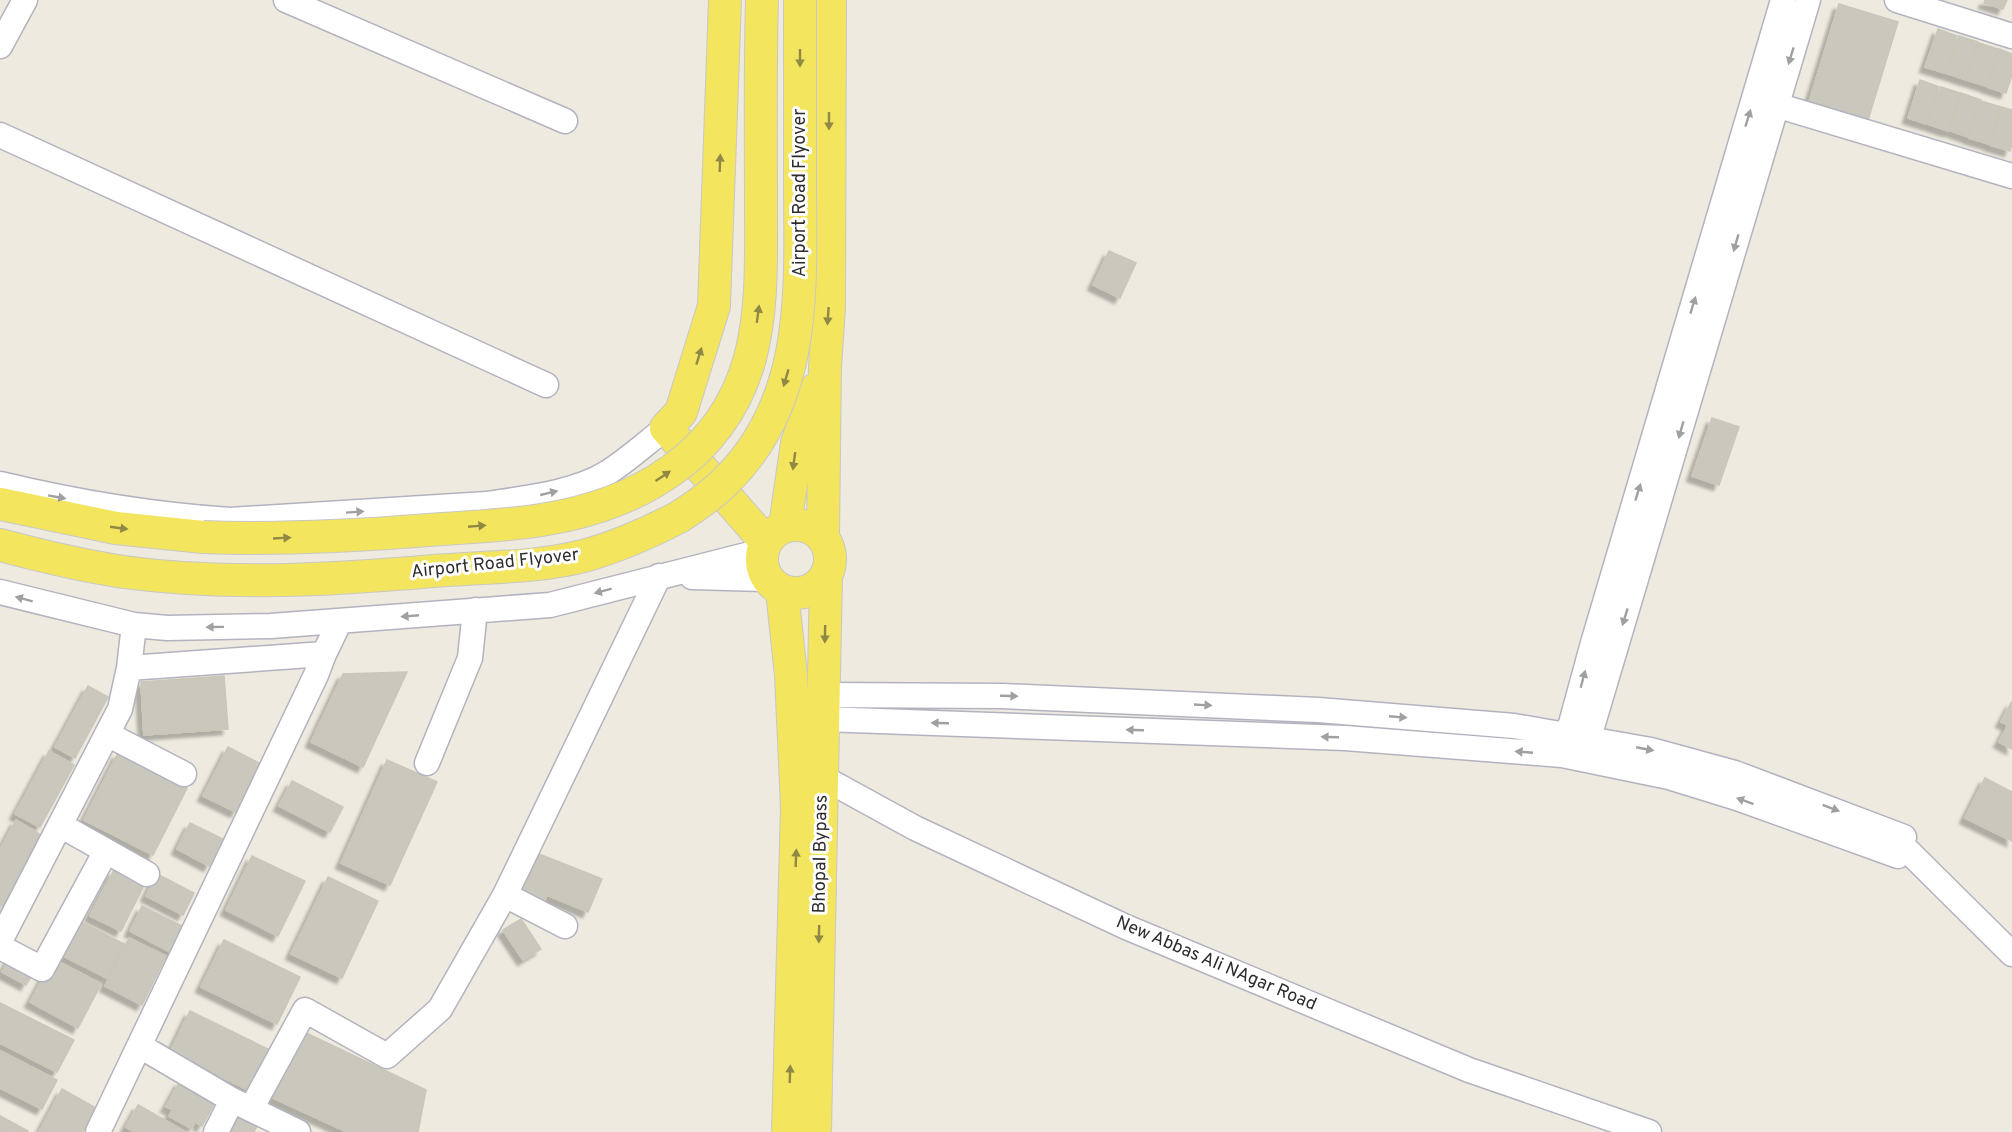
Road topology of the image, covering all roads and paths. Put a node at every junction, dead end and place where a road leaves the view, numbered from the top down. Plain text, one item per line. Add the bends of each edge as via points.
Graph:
1 (25, 0) edge
2 (286, 0) edge
3 (725, 0) edge
4 (762, 0) edge
5 (800, 0) edge
6 (830, 0) edge
7 (1783, 0) edge
8 (1808, 0) edge
9 (1898, 0) edge
10 (2012, 36) edge
11 (0, 46) edge
12 (1776, 105) junction
13 (564, 121) dead end
14 (0, 135) edge
15 (2012, 176) edge
16 (825, 366) junction
17 (546, 385) dead end
18 (673, 420) junction
19 (0, 484) edge
20 (0, 504) edge
21 (823, 537) junction
22 (0, 545) edge
23 (773, 553) junction
24 (659, 576) junction
25 (826, 576) junction
26 (0, 592) edge
27 (475, 610) junction
28 (340, 621) junction
29 (134, 625) junction
30 (324, 654) junction
31 (129, 668) junction
32 (824, 707) junction
33 (107, 734) junction
34 (1575, 747) junction
35 (427, 763) dead end
36 (809, 772) junction
37 (184, 774) dead end
38 (60, 825) junction
39 (106, 851) junction
40 (147, 874) dead end
41 (505, 895) junction
42 (565, 926) dead end
43 (0, 941) edge
44 (0, 947) edge
45 (2012, 954) edge
46 (140, 1046) junction
47 (241, 1105) junction
48 (98, 1132) edge
49 (216, 1132) edge
50 (298, 1132) edge
51 (788, 1132) edge
52 (815, 1132) edge
53 (1649, 1132) edge

1 - 11 street
2 - 13 street
18 -> 3 main road via 714,306
20 -> 4 main road, bridge via 116,528 265,539 541,520 588,510 659,479 708,440 722,421 746,369 753,343 761,279
5 -> 22 main road, Airport Road Flyover, bridge via 802,263 790,364 778,402 755,446 726,481 679,517 587,555 549,562 348,578 264,580 124,572
6 -> 16 main road via 829,308
34 -> 7 street via 1593,643
8 -> 12 street
9 - 10 street
12 - 15 street
12 -> 34 street
14 - 17 street
16 - 21 main road
16 -> 23 main road, Bhopal Bypass via 797,444
19 -> 18 street via 53,497 189,518 230,520 487,504 578,486 607,473
18 - 23 main road
21 - 23 main road via 806,525 795,524
21 - 25 main road via 830,556
23 - 24 street
23 - 25 main road via 792,593 812,590
23 - 36 main road, Bhopal Bypass
24 -> 27 street via 550,605
24 - 41 street
25 -> 32 main road, Bhopal Bypass
29 -> 26 street
27 -> 28 street
27 - 35 street via 470,658
28 -> 29 street via 167,628
28 - 30 street
29 - 31 street
30 - 31 street
30 - 46 street
31 - 33 street via 120,709
32 - 34 street via 1002,696 1317,710 1514,726
32 - 36 main road, Bhopal Bypass
33 - 37 street
33 - 38 street
34 - 45 street via 1651,750 1735,773 1903,846
51 -> 36 main road, Bhopal Bypass via 797,807
36 -> 52 main road, Bhopal Bypass
36 - 53 street, New Abbas Ali NAgar Road via 915,828 1126,927 1469,1070
38 - 39 street
38 - 43 street
39 - 40 street
39 - 44 street via 42,969
41 - 42 street
41 - 47 street via 440,1009 387,1056 305,1010
46 - 47 street
46 - 48 street
47 - 49 street
47 - 50 street

